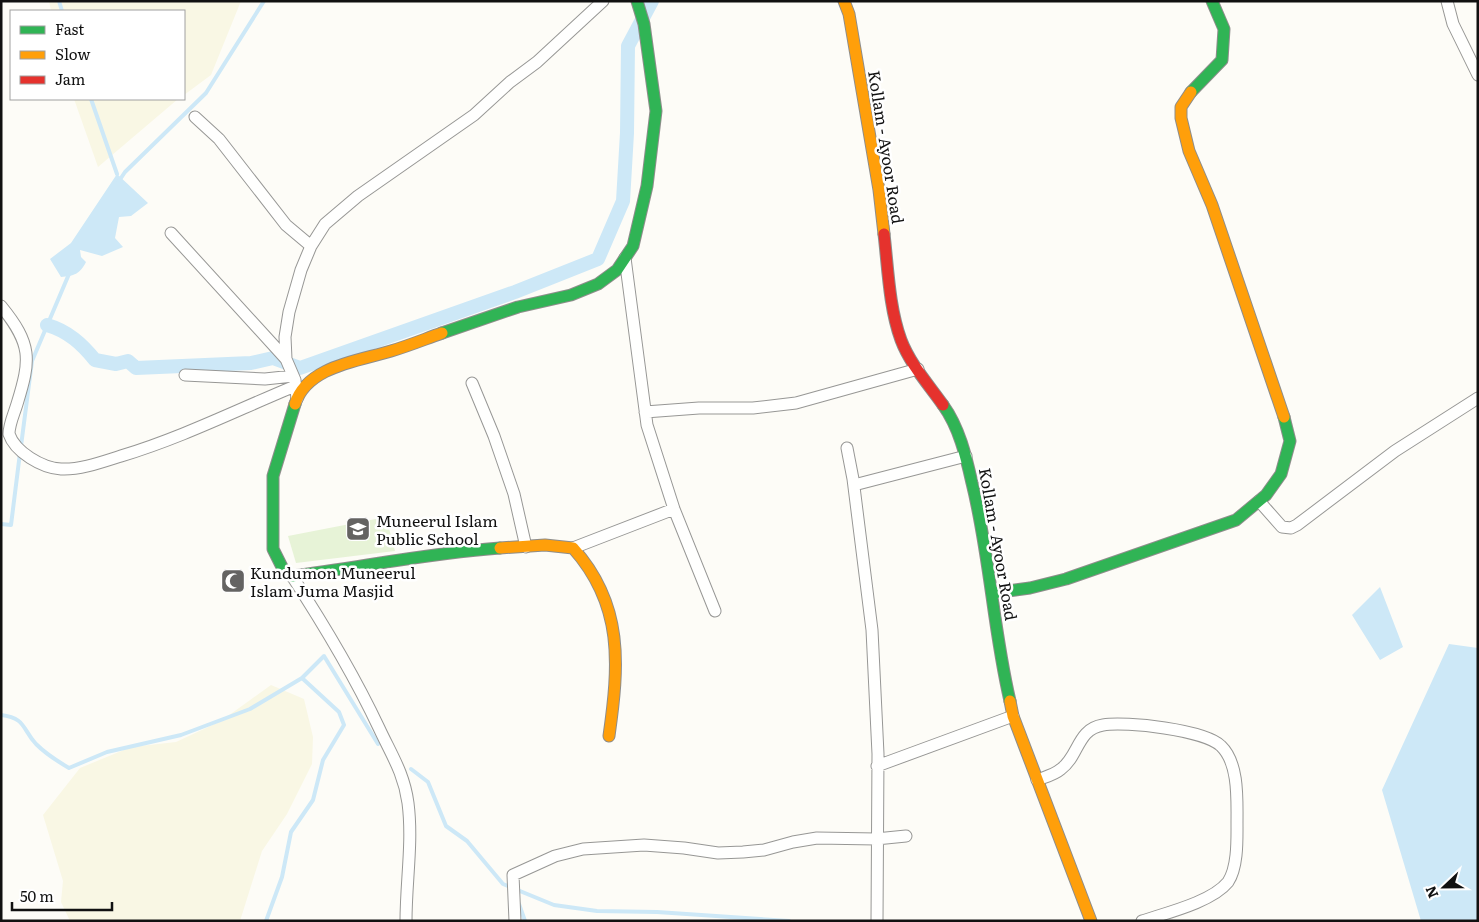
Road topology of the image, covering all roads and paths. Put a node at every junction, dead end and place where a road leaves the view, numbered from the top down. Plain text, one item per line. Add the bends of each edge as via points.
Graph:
1 (603, 1) edge
2 (636, 1) edge
3 (844, 1) edge
4 (1212, 1) edge
5 (1446, 1) edge
6 (1478, 75) edge
7 (195, 117) dead end
8 (171, 233) dead end
9 (311, 246) junction
10 (625, 258) junction
11 (1, 306) edge
12 (918, 369) junction
13 (290, 370) junction
14 (186, 376) dead end
15 (472, 383) dead end
16 (1478, 398) edge
17 (297, 399) junction
18 (645, 412) junction
19 (847, 448) dead end
20 (966, 456) junction
21 (854, 485) junction
22 (1259, 500) junction
23 (674, 509) junction
24 (526, 547) junction
25 (573, 548) junction
26 (292, 576) junction
27 (993, 592) junction
28 (715, 611) dead end
29 (1013, 716) junction
30 (609, 736) dead end
31 (877, 766) junction
32 (1037, 780) junction
33 (906, 836) dead end
34 (876, 839) junction
35 (406, 921) edge
36 (515, 921) edge
37 (877, 921) edge
38 (1091, 921) edge
39 (1142, 921) edge

1 - 9 street via 474,114 341,209 325,224
2 - 10 street via 642,19 656,112 641,217 633,246
3 - 12 street, Kollam - Ayoor Road via 880,190 894,316 901,340
4 - 22 street via 1224,29 1222,60 1192,91 1181,107 1181,118 1189,151 1212,205 1290,441 1282,474
5 - 6 street
7 - 9 street via 219,139 286,225
8 - 13 street
9 - 13 street via 288,312 285,337
10 - 17 street via 617,270 598,284 571,295 518,307 389,352 352,360 310,383
10 - 18 street
11 - 13 street via 24,340 28,360 9,429 10,438 33,461 42,465 62,469 101,462 189,432
12 - 18 street via 796,403
12 - 20 street, Kollam - Ayoor Road via 951,416
13 - 14 street via 265,379
13 - 17 street
15 - 24 street via 514,494
16 - 22 street via 1395,451 1297,525 1282,527
17 - 26 street via 273,476 271,504 273,549 280,565
18 - 23 street
19 - 21 street
20 - 21 street
20 - 27 street, Kollam - Ayoor Road via 983,527
21 - 31 street via 872,630
22 - 27 street via 1236,520 1152,550 1066,579 1030,588
23 - 25 street
23 - 28 street
24 - 25 street
24 - 26 street via 445,552
25 - 30 street via 594,574 617,642 617,679
26 - 35 street via 366,698 398,763 408,801 411,841
27 - 29 street, Kollam - Ayoor Road via 1002,670
29 - 31 street
29 - 32 street, Kollam - Ayoor Road
31 - 34 street
32 - 38 street, Kollam - Ayoor Road
32 - 39 street via 1061,769 1074,756 1079,740 1090,730 1103,725 1163,728 1202,736 1222,746 1233,766 1237,808 1237,853 1228,881 1216,892 1184,907
33 - 34 street
34 - 36 street via 817,838 764,850 718,853 644,845 583,849 555,856 513,875
34 - 37 street

